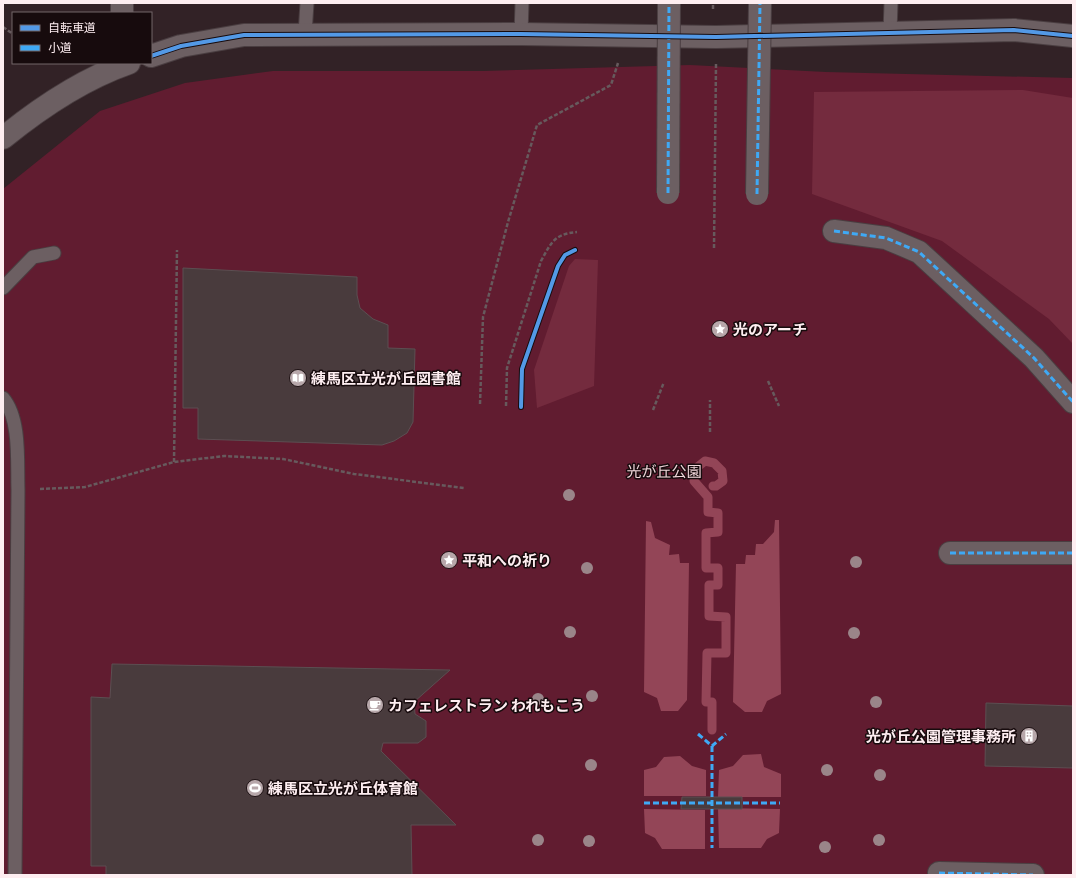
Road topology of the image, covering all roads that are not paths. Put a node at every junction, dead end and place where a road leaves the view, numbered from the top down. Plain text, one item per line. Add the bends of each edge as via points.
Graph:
1 (307, 3) edge
2 (522, 3) edge
3 (669, 3) edge
4 (760, 3) edge
5 (891, 3) edge
6 (890, 32) junction
7 (305, 34) junction
8 (521, 34) junction
9 (1073, 36) edge
10 (152, 56) edge
11 (124, 64) edge
12 (3, 138) edge
13 (668, 193) dead end
14 (758, 194) dead end
15 (834, 231) dead end
16 (54, 253) dead end
17 (3, 288) edge
18 (3, 398) edge
19 (1073, 402) edge
20 (950, 553) dead end
21 (1073, 553) edge
22 (939, 873) dead end
23 (15, 875) edge
24 (1033, 875) edge

1 - 7 lane
2 - 8 lane
3 - 13 street, bridge
4 - 14 street, bridge
5 - 6 lane
6 - 8 street via 716,36
6 - 9 street via 1014,30
7 - 8 street
7 - 10 street via 229,37 181,46
11 - 12 street via 74,88 24,120
15 - 19 street via 886,238 919,252 1034,358
16 - 17 lane via 33,257
18 - 23 lane via 16,427 18,490
20 - 21 street
22 - 24 street

